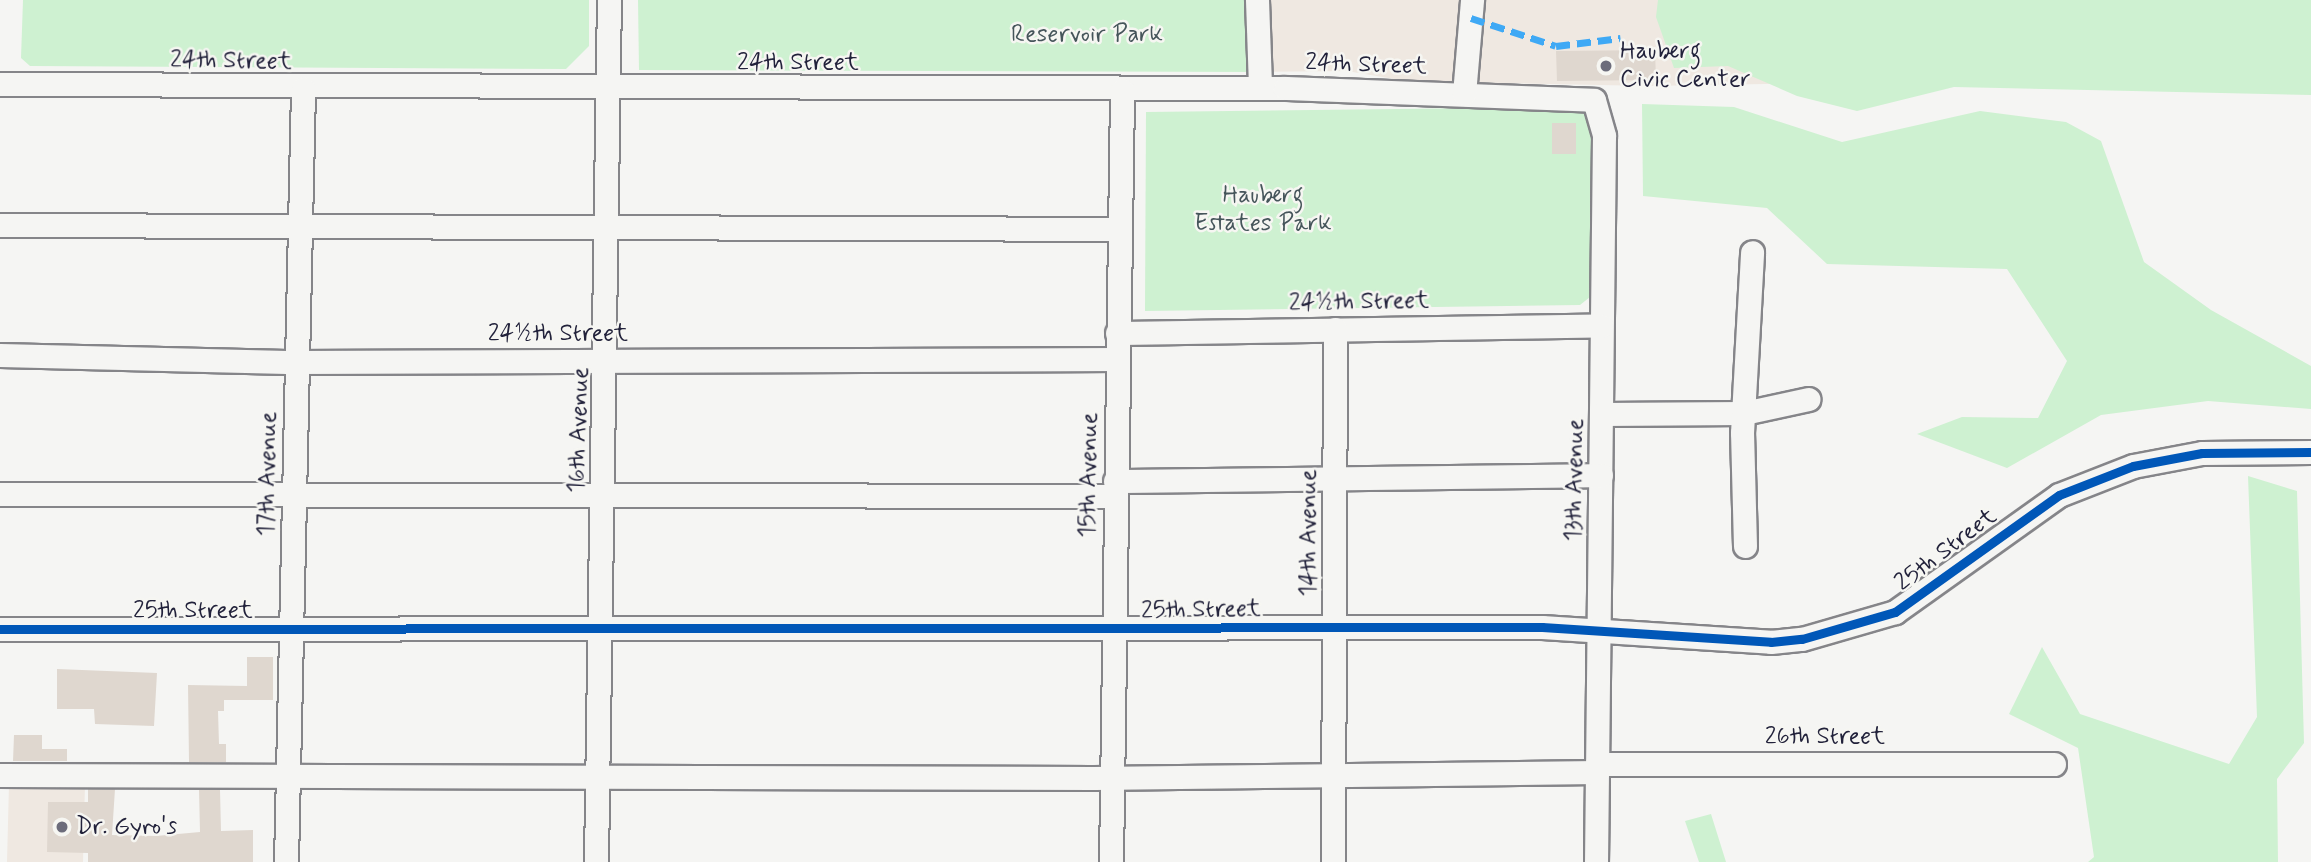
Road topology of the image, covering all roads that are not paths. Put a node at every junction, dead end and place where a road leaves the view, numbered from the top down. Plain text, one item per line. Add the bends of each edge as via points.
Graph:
1 (609, 0) edge
2 (1257, 0) edge
3 (1472, 0) edge
4 (0, 84) edge
5 (303, 88) junction
6 (1260, 88) junction
7 (609, 89) junction
8 (1122, 90) junction
9 (1464, 94) junction
10 (1594, 100) joint
11 (0, 225) edge
12 (298, 227) junction
13 (608, 229) junction
14 (1118, 229) junction
15 (1752, 252) dead end
16 (1601, 325) junction
17 (1335, 329) junction
18 (1117, 333) junction
19 (0, 355) edge
20 (1116, 359) junction
21 (607, 360) junction
22 (297, 362) junction
23 (1809, 399) dead end
24 (1601, 414) junction
25 (1744, 414) junction
26 (2311, 452) edge
27 (1601, 475) junction
28 (1334, 478) junction
29 (1115, 488) junction
30 (603, 492) junction
31 (294, 493) junction
32 (0, 495) edge
33 (1745, 546) dead end
34 (1336, 628) junction
35 (1599, 628) junction
36 (0, 629) edge
37 (1113, 630) junction
38 (290, 631) junction
39 (600, 631) junction
40 (2054, 764) dead end
41 (1597, 768) junction
42 (1334, 774) junction
43 (0, 775) edge
44 (598, 776) junction
45 (288, 777) junction
46 (1112, 778) junction
47 (286, 862) edge
48 (596, 862) edge
49 (1111, 862) edge
50 (1333, 862) edge
51 (1596, 862) edge

1 - 7 street, 16th Avenue
2 - 6 street
3 - 9 street
4 - 5 street, 24th Street
5 - 7 street, 24th Street
5 - 12 street, 17th Avenue
6 - 8 street, 24th Street
6 - 9 street, 24th Street
7 - 8 street, 24th Street
7 - 13 street, 16th Avenue
8 - 14 street, 15th Avenue
9 - 10 street, 24th Street
10 - 16 street, 13th Avenue via 1604,136
11 - 12 street
12 - 13 street
12 - 22 street, 17th Avenue
13 - 14 street
13 - 21 street, 16th Avenue
14 - 18 street, 15th Avenue
15 - 25 street
16 - 17 street, 24½th Street
16 - 24 street, 13th Avenue
17 - 18 street, 24½th Street
17 - 28 street, 14th Avenue
18 - 20 street, 15th Avenue
19 - 22 street, 24½th Street
20 - 21 street, 24½th Street
20 - 29 street, 15th Avenue
21 - 22 street, 24½th Street
21 - 30 street, 16th Avenue
22 - 31 street, 17th Avenue
23 - 25 street
24 - 25 street
24 - 27 street, 13th Avenue
25 - 33 street
26 - 35 street, 25th Street via 2202,453 2096,479 2020,519 1895,612 1802,639 1723,642
27 - 28 street
27 - 35 street, 13th Avenue
28 - 29 street
28 - 34 street, 14th Avenue
29 - 30 street
29 - 37 street, 15th Avenue
30 - 31 street
30 - 39 street, 16th Avenue
31 - 32 street
31 - 38 street, 17th Avenue
34 - 35 street, 25th Street
34 - 37 street, 25th Street
34 - 42 street, 14th Avenue
35 - 41 street, 13th Avenue
36 - 38 street, 25th Street
37 - 39 street, 25th Street
37 - 46 street, 15th Avenue
38 - 39 street, 25th Street
38 - 45 street, 17th Avenue
39 - 44 street, 16th Avenue
40 - 41 street, 26th Street
41 - 42 street, 26th Street
41 - 51 street, 13th Avenue
42 - 46 street, 26th Street
42 - 50 street, 14th Avenue
43 - 45 street, 26th Street
44 - 45 street, 26th Street
44 - 46 street, 26th Street
44 - 48 street, 16th Avenue
45 - 47 street, 17th Avenue
46 - 49 street, 15th Avenue

